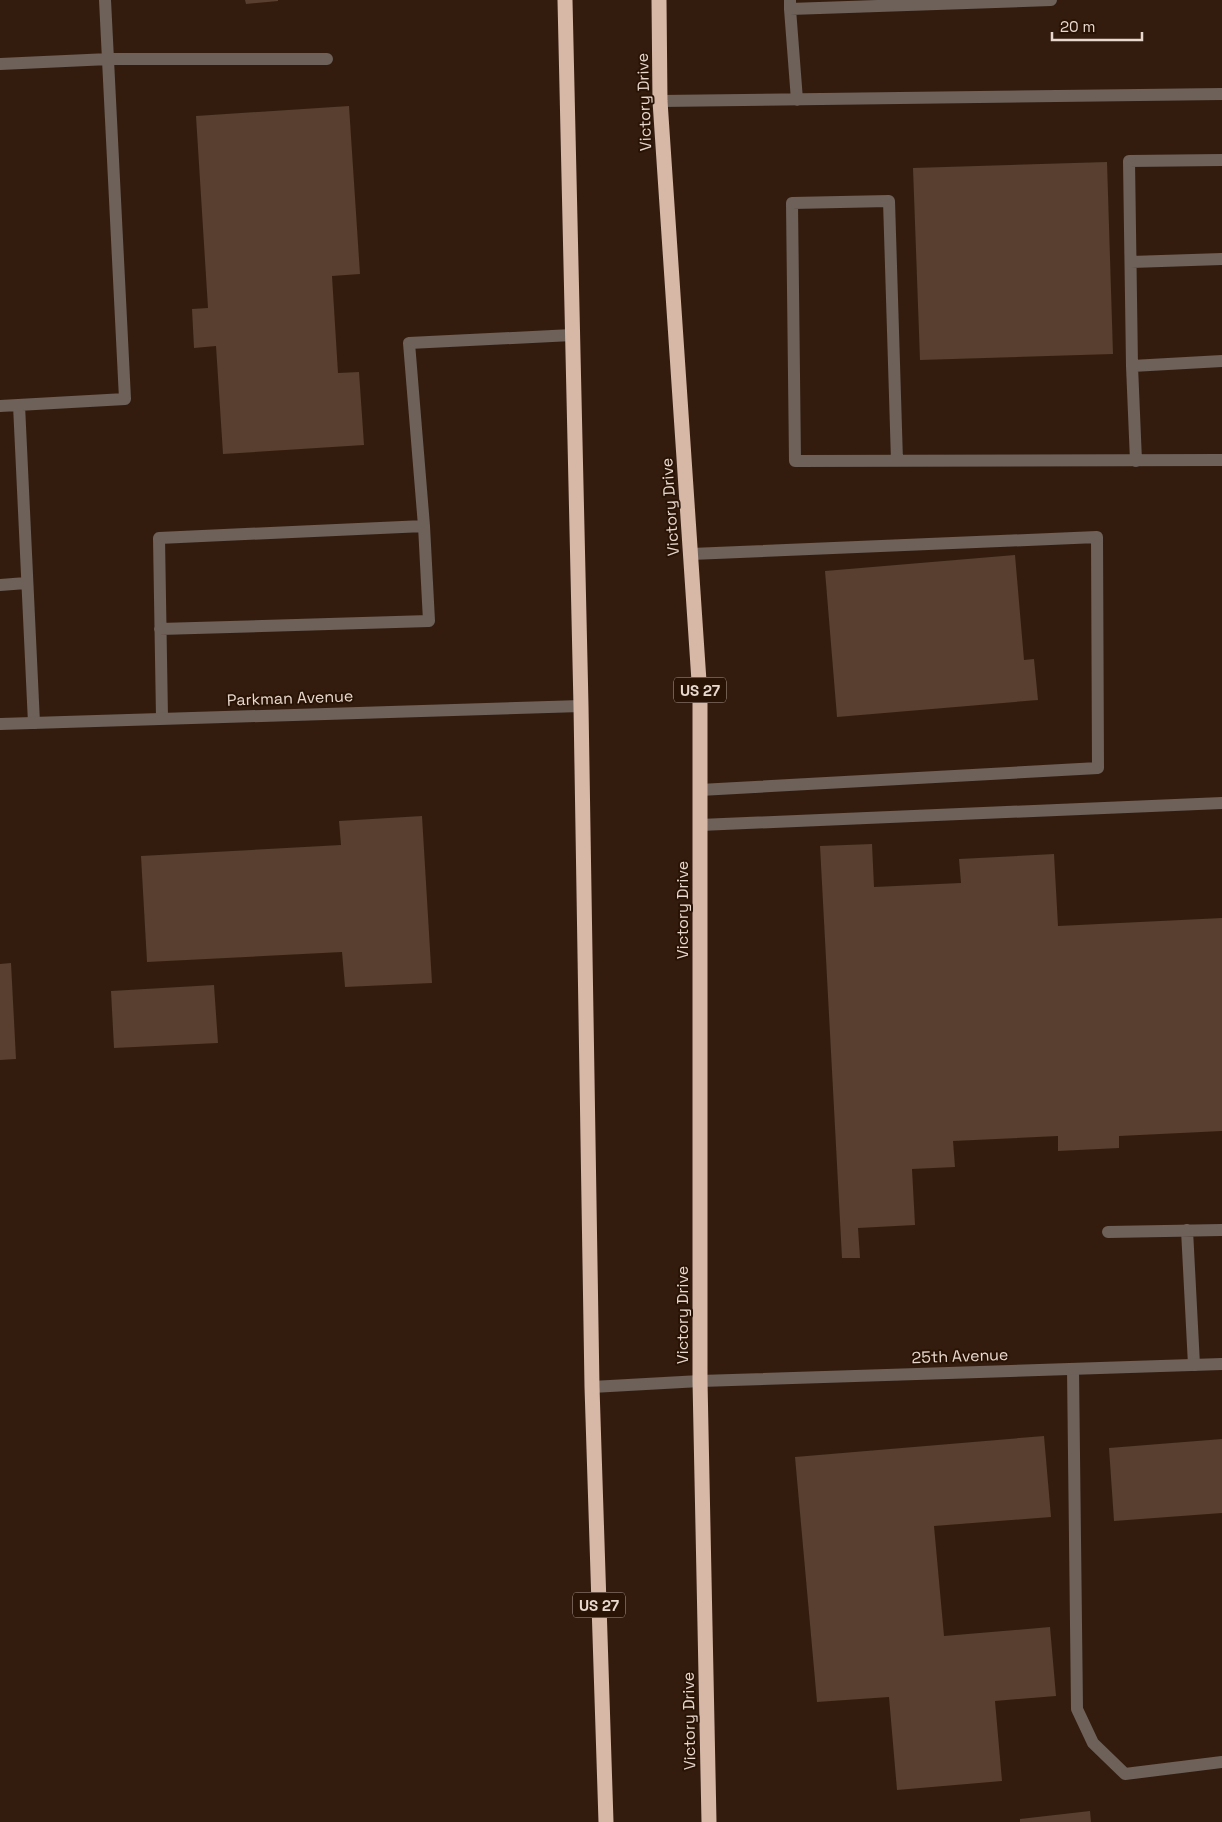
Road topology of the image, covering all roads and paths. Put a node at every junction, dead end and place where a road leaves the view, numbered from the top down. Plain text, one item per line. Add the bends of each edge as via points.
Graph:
1 (105, 0) edge
2 (565, 0) edge
3 (659, 0) edge
4 (1051, 0) edge
5 (790, 5) edge
6 (109, 59) junction
7 (327, 59) dead end
8 (0, 64) edge
9 (1222, 94) edge
10 (797, 100) junction
11 (660, 101) junction
12 (1222, 160) edge
13 (1222, 259) edge
14 (1131, 262) junction
15 (572, 335) junction
16 (1222, 361) edge
17 (1132, 366) junction
18 (19, 405) junction
19 (0, 406) edge
20 (1136, 460) junction
21 (1222, 460) edge
22 (896, 461) junction
23 (424, 526) junction
24 (690, 554) junction
25 (26, 583) junction
26 (0, 585) edge
27 (160, 629) junction
28 (581, 706) junction
29 (162, 718) junction
30 (34, 723) junction
31 (0, 724) edge
32 (700, 790) junction
33 (1222, 803) edge
34 (700, 825) junction
35 (1187, 1230) junction
36 (1222, 1230) edge
37 (1108, 1232) dead end
38 (1222, 1364) edge
39 (1194, 1365) junction
40 (1073, 1369) junction
41 (700, 1381) junction
42 (592, 1387) junction
43 (1222, 1762) edge
44 (606, 1822) edge
45 (709, 1822) edge

1 - 6 street
2 - 15 highway, US 27
3 - 11 highway, Victory Drive / US 27
4 - 5 street
5 - 10 street
6 - 7 street
6 - 8 street
6 - 18 street via 125,399
9 - 10 street
10 - 11 street
11 - 24 highway, Victory Drive / US 27
12 - 14 street via 1129,161
13 - 14 street
14 - 17 street
15 - 23 street via 409,343
15 - 28 highway, US 27
16 - 17 street
17 - 20 street
18 - 19 street
18 - 25 street
20 - 21 street
20 - 22 street
22 - 22 street via 795,461 792,203 889,201
23 - 27 street via 159,538
23 - 27 street via 429,621
24 - 32 highway, Victory Drive / US 27 via 700,696
24 - 32 street via 1097,536 1098,768
25 - 26 street
25 - 30 street
27 - 29 street
28 - 29 street, Parkman Avenue
28 - 42 highway, US 27
29 - 30 street, Parkman Avenue
30 - 31 street, Parkman Avenue
32 - 34 highway, Victory Drive / US 27
33 - 34 street
34 - 41 highway, Victory Drive / US 27
35 - 36 street
35 - 37 street
35 - 39 street
38 - 39 street, 25th Avenue
39 - 40 street, 25th Avenue
40 - 41 street, 25th Avenue
40 - 43 street via 1077,1709 1094,1743 1125,1774
41 - 42 street, 25th Avenue
41 - 45 highway, Victory Drive / US 27
42 - 44 highway, US 27

